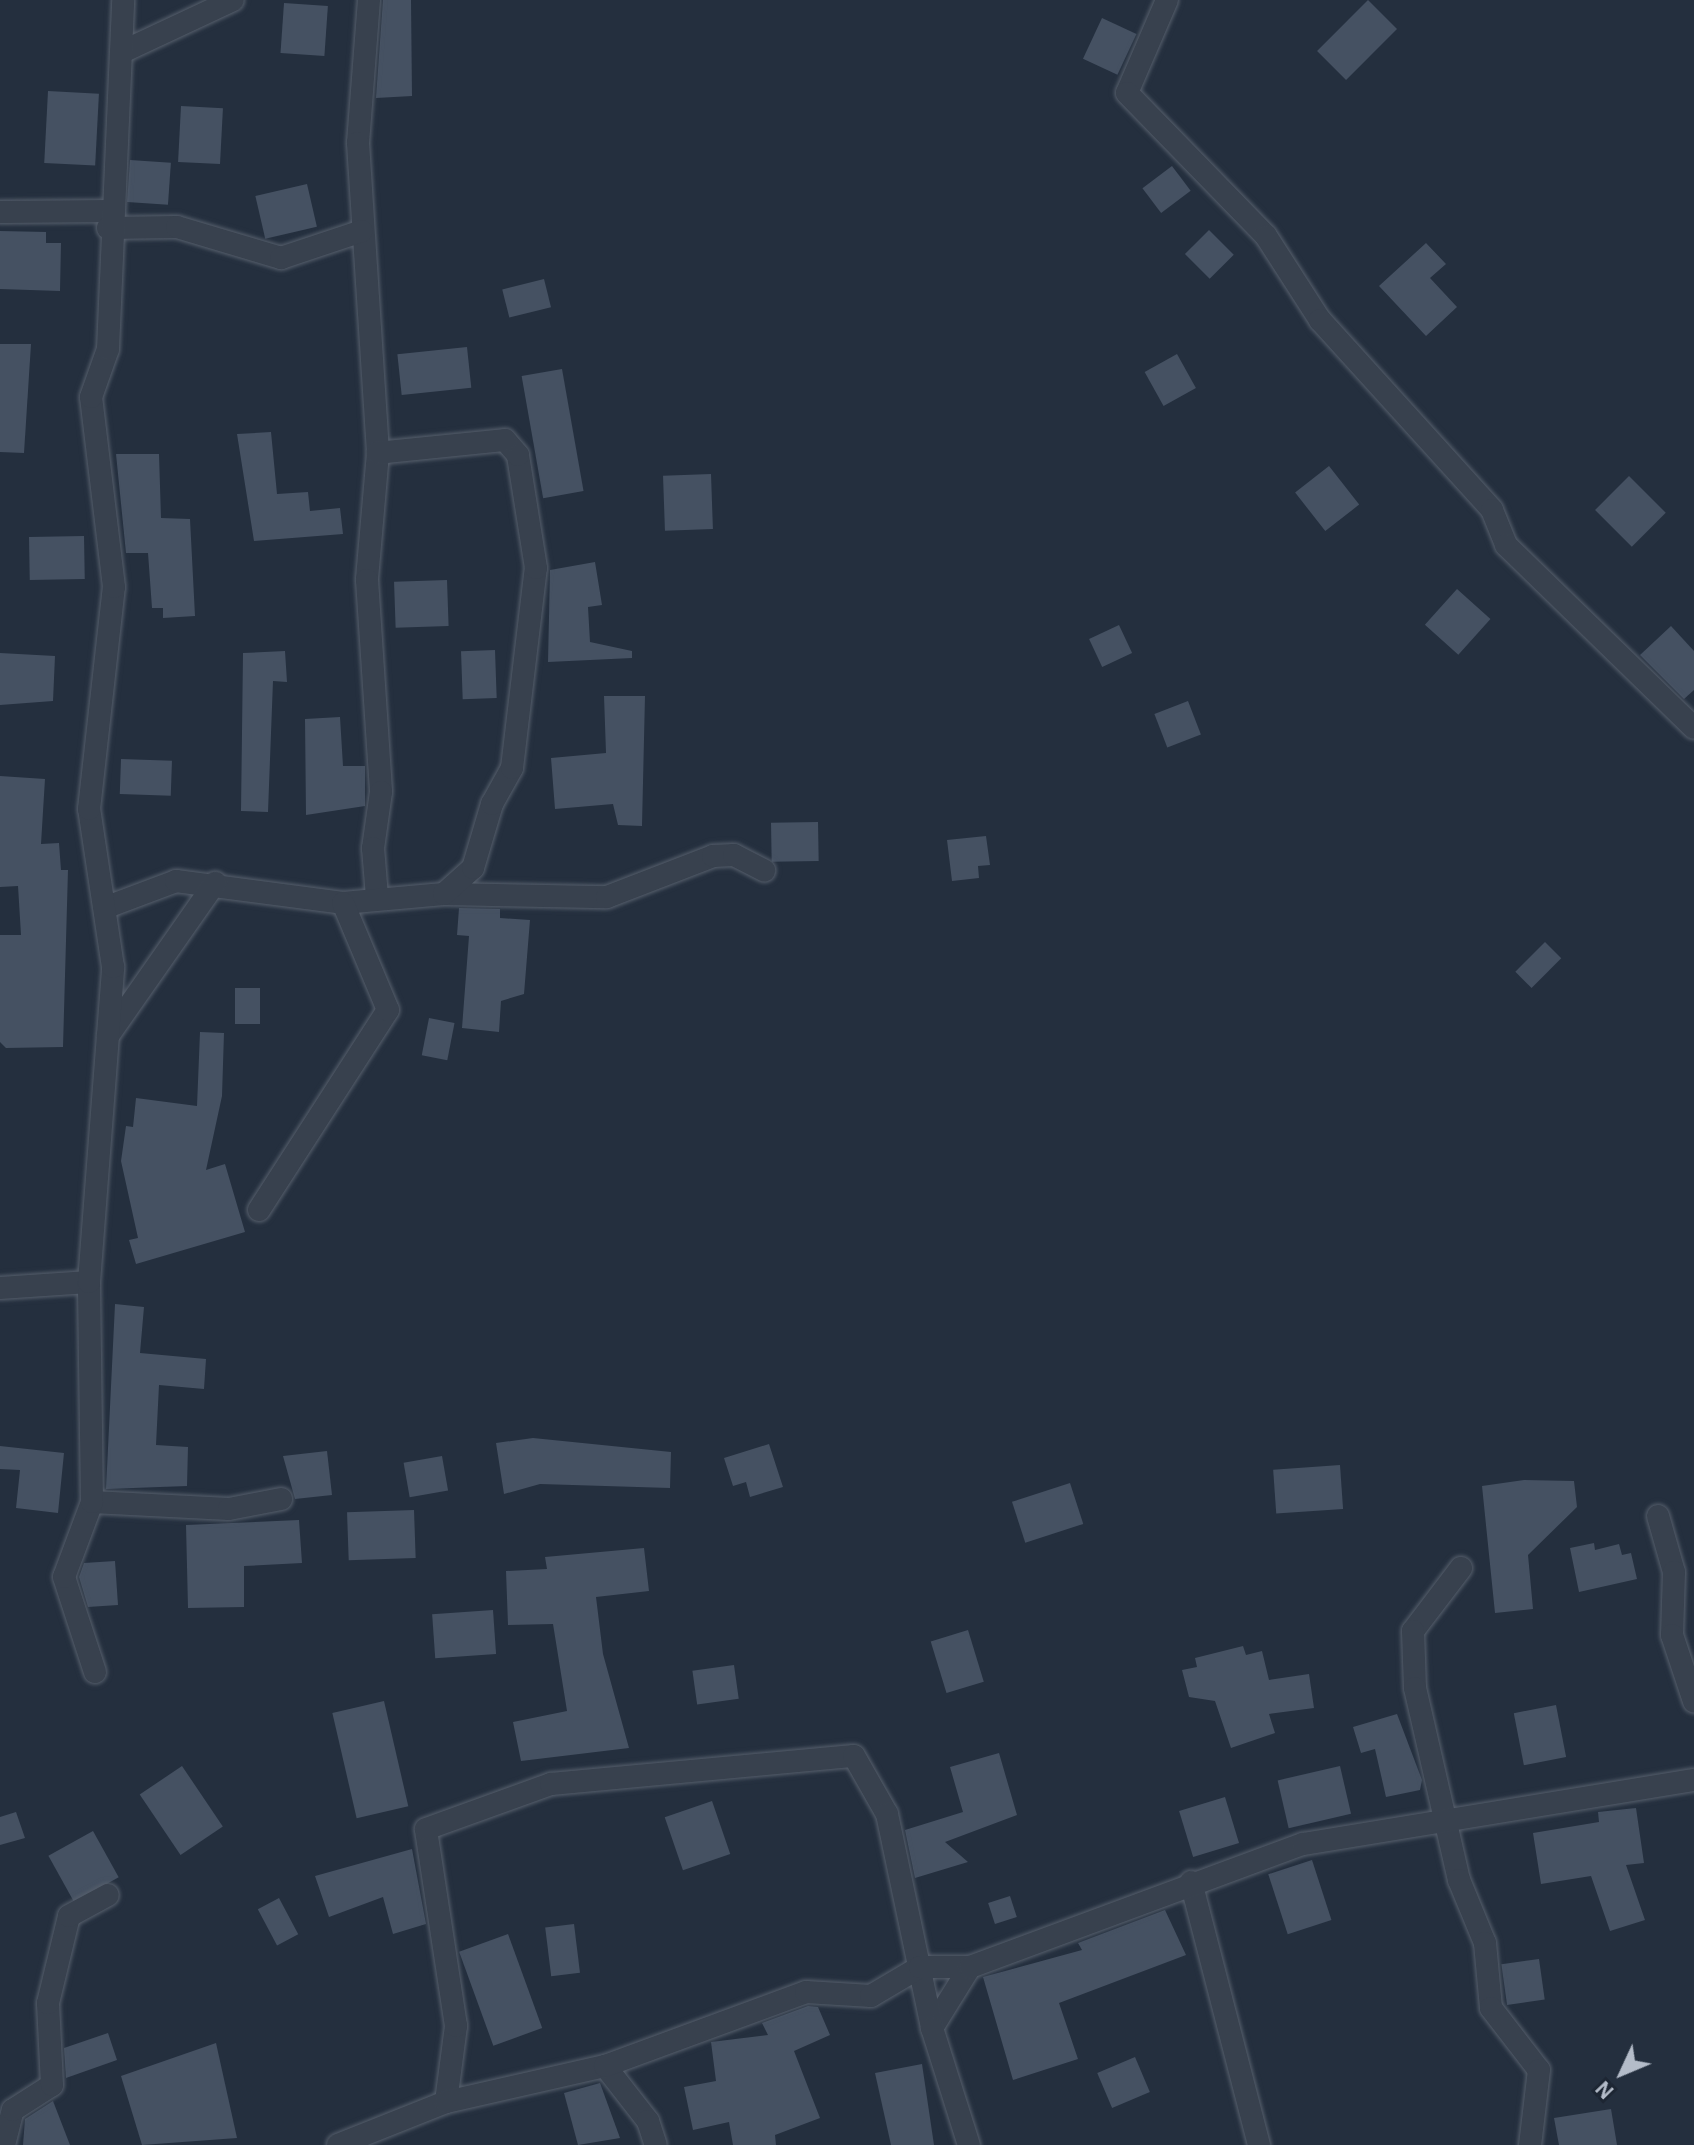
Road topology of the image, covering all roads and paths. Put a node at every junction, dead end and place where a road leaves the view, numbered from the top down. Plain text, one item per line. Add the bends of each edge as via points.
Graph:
1 (123, 0) edge
2 (233, 0) edge
3 (369, 0) edge
4 (1167, 0) edge
5 (124, 51) junction
6 (0, 212) edge
7 (110, 220) junction
8 (362, 231) junction
9 (378, 453) junction
10 (1694, 728) edge
11 (764, 870) dead end
12 (215, 883) junction
13 (444, 894) junction
14 (377, 897) junction
15 (343, 903) junction
16 (107, 907) junction
17 (107, 1038) junction
18 (259, 1210) dead end
19 (89, 1282) junction
20 (0, 1288) edge
21 (281, 1499) dead end
22 (92, 1502) junction
23 (1658, 1516) dead end
24 (1461, 1568) dead end
25 (95, 1672) dead end
26 (1694, 1701) edge
27 (1694, 1780) edge
28 (1444, 1819) junction
29 (1191, 1882) junction
30 (108, 1895) dead end
31 (920, 1967) junction
32 (970, 1967) junction
33 (932, 2028) junction
34 (605, 2066) junction
35 (446, 2102) junction
36 (377, 2139) edge
37 (4, 2145) edge
38 (338, 2145) edge
39 (656, 2145) edge
40 (969, 2145) edge
41 (1259, 2145) edge
42 (1530, 2145) edge

1 - 5 street
2 - 5 street
3 - 8 street via 358,143
4 - 10 street via 1127,93 1266,236 1320,320 1492,510 1506,545
5 - 7 street
6 - 7 street
7 - 8 street via 177,227 281,258
7 - 16 street via 108,349 91,397 114,587 89,809
8 - 9 street
9 - 13 street via 505,440 515,447 536,568 512,768 492,804 473,868
9 - 14 street via 367,580 381,792 373,848
11 - 13 street via 734,855 713,856 607,897
12 - 15 street
12 - 16 street via 176,881
12 - 17 street
13 - 14 street
14 - 15 street
15 - 18 street via 388,1010
16 - 17 street via 113,967
17 - 19 street
19 - 20 street
19 - 22 street
21 - 22 street via 229,1509
22 - 25 street via 64,1577
23 - 26 street via 1674,1572 1672,1635
24 - 28 street via 1413,1631 1415,1688
27 - 28 street
28 - 29 street via 1303,1844
28 - 42 street via 1485,1943 1491,2008 1539,2070
29 - 32 street
29 - 41 street
30 - 37 street via 69,1916 48,2003 52,2085 13,2110
31 - 32 street
31 - 33 street
31 - 34 street via 871,1996 806,1992
31 - 35 street via 887,1814 854,1756 551,1784 426,1829 456,2026
32 - 33 street
33 - 40 street
34 - 35 street
34 - 39 street via 648,2121
35 - 36 street
36 - 38 street

